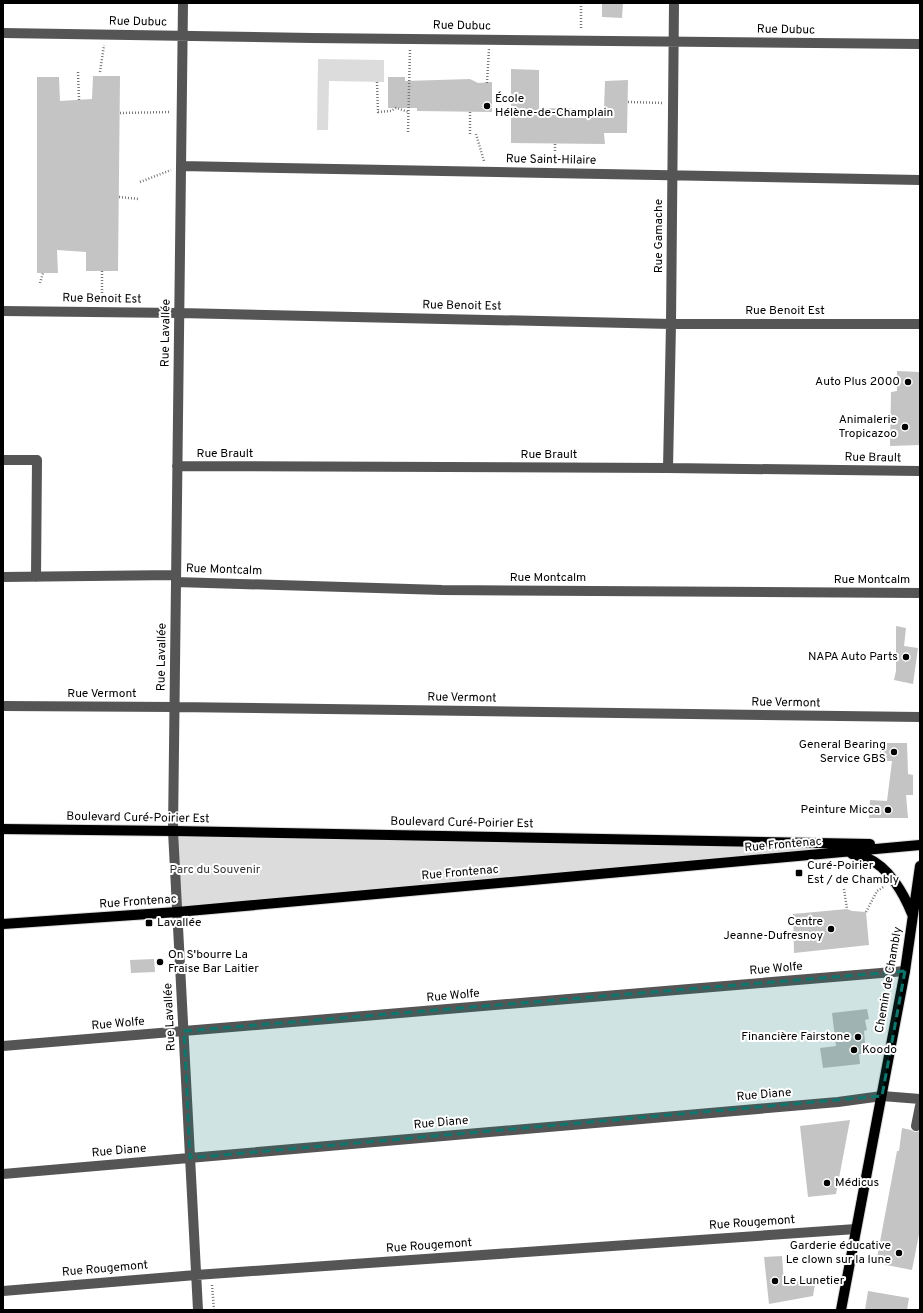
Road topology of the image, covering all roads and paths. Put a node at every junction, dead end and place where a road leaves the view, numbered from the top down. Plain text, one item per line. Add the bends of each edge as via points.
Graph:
1 (183, 3) edge
2 (581, 3) edge
3 (674, 3) edge
4 (3, 33) edge
5 (106, 34) junction
6 (182, 35) junction
7 (410, 39) junction
8 (489, 40) junction
9 (581, 40) junction
10 (674, 41) junction
11 (920, 44) edge
12 (78, 72) dead end
13 (100, 72) dead end
14 (376, 82) dead end
15 (488, 83) dead end
16 (80, 100) dead end
17 (628, 102) dead end
18 (673, 103) junction
19 (182, 112) junction
20 (409, 112) junction
21 (470, 112) dead end
22 (120, 113) dead end
23 (408, 132) dead end
24 (470, 134) dead end
25 (476, 134) dead end
26 (555, 144) dead end
27 (181, 166) junction
28 (487, 172) junction
29 (554, 173) junction
30 (672, 175) junction
31 (920, 180) edge
32 (140, 182) dead end
33 (119, 197) dead end
34 (139, 199) dead end
35 (102, 271) dead end
36 (43, 273) dead end
37 (40, 283) dead end
38 (3, 311) edge
39 (102, 312) junction
40 (179, 313) junction
41 (671, 324) junction
42 (920, 324) edge
43 (3, 460) edge
44 (178, 466) junction
45 (668, 468) junction
46 (920, 471) edge
47 (3, 577) edge
48 (36, 577) junction
49 (176, 578) junction
50 (920, 593) edge
51 (3, 706) edge
52 (175, 707) junction
53 (920, 717) edge
54 (3, 830) edge
55 (173, 831) junction
56 (920, 845) edge
57 (844, 852) junction
58 (920, 866) edge
59 (893, 880) junction
60 (844, 889) dead end
61 (847, 909) dead end
62 (177, 912) junction
63 (866, 912) dead end
64 (916, 916) edge
65 (3, 924) edge
66 (905, 971) junction
67 (184, 1031) junction
68 (3, 1046) edge
69 (882, 1096) junction
70 (920, 1099) edge
71 (920, 1106) edge
72 (916, 1126) dead end
73 (190, 1158) junction
74 (3, 1174) edge
75 (856, 1229) junction
76 (196, 1275) junction
77 (3, 1291) edge
78 (198, 1310) edge
79 (841, 1310) edge

1 - 6 street, Rue Lavallée
2 - 9 path
3 - 10 street, Rue Gamache
4 - 5 street, Rue Dubuc
5 - 6 street, Rue Dubuc
5 - 13 path
6 - 7 street, Rue Dubuc
6 - 19 street, Rue Lavallée
7 - 8 street, Rue Dubuc
7 - 20 path
8 - 9 street, Rue Dubuc
8 - 15 path
9 - 10 street, Rue Dubuc
10 - 11 street, Rue Dubuc
10 - 18 street, Rue Gamache
12 - 16 path
14 - 20 path via 378,112 396,108
17 - 18 path
18 - 30 street, Rue Gamache
19 - 22 path
19 - 27 street, Rue Lavallée
20 - 23 path
21 - 24 path
25 - 28 path
26 - 29 path
27 - 28 street, Rue Saint-Hilaire
27 - 32 path
27 - 40 street, Rue Lavallée
28 - 29 street, Rue Saint-Hilaire
29 - 30 street, Rue Saint-Hilaire
30 - 31 street, Rue Saint-Hilaire
30 - 41 street, Rue Gamache
33 - 34 path
35 - 39 path
36 - 37 path
38 - 39 street, Rue Benoit Est
39 - 40 street, Rue Benoit Est
40 - 41 street, Rue Benoit Est
40 - 44 street, Rue Lavallée
41 - 42 street, Rue Benoit Est
41 - 45 street, Rue Gamache
43 - 48 street via 37,460
44 - 45 street, Rue Brault
44 - 49 street, Rue Lavallée
45 - 46 street, Rue Brault
47 - 48 street, Rue Montcalm
48 - 49 street, Rue Montcalm
49 - 50 street, Rue Montcalm via 442,590
49 - 52 street, Rue Lavallée
51 - 52 street, Rue Vermont
52 - 53 street, Rue Vermont
52 - 55 street, Rue Lavallée
54 - 55 main road, Boulevard Curé-Poirier Est
55 - 56 main road, Boulevard Curé-Poirier Est
55 - 62 street, Rue Lavallée
56 - 57 main road, Rue Frontenac
57 - 59 main road via 878,864
57 - 62 main road, Rue Frontenac
58 - 64 main road, Chemin de Chambly
59 - 63 path via 877,891
59 - 64 main road
60 - 61 path
62 - 65 main road, Rue Frontenac
62 - 67 street, Rue Lavallée
64 - 66 main road, Chemin de Chambly
66 - 67 street, Rue Wolfe
66 - 69 main road, Chemin de Chambly
67 - 68 street, Rue Wolfe
67 - 73 street, Rue Lavallée
69 - 70 street, Rue Diane
69 - 73 street, Rue Diane via 838,1102
69 - 75 main road, Chemin de Chambly
71 - 72 street
73 - 74 street, Rue Diane
73 - 76 street, Rue Lavallée
75 - 76 street, Rue Rougemont
75 - 79 main road, Chemin de Chambly
76 - 77 street, Rue Rougemont
76 - 78 street, Rue Lavallée

